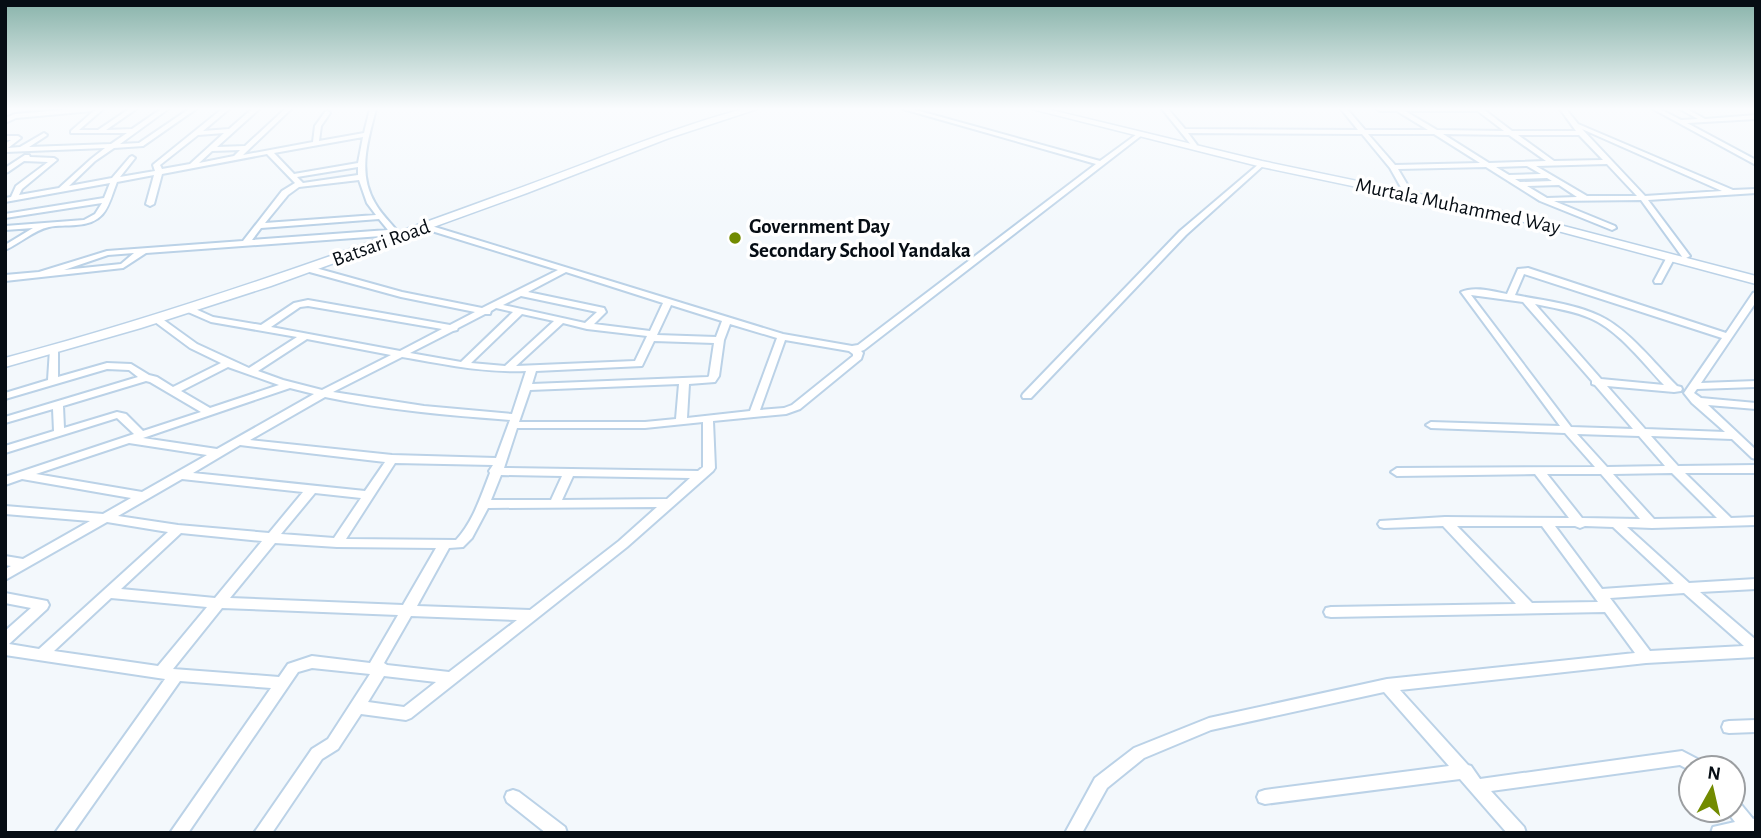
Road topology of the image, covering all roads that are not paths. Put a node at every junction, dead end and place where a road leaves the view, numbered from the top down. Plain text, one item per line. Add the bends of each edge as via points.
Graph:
1 (7, 148) edge
2 (52, 148) edge
3 (110, 148) edge
4 (177, 148) edge
5 (243, 148) edge
6 (247, 148) edge
7 (285, 148) edge
8 (365, 148) edge
9 (637, 148) edge
10 (1045, 148) edge
11 (1122, 148) edge
12 (1195, 148) edge
13 (1208, 148) edge
14 (1376, 148) edge
15 (1462, 148) edge
16 (1533, 148) edge
17 (1595, 148) edge
18 (1629, 148) edge
19 (1727, 148) edge
20 (21, 149) joint
21 (42, 149) junction
22 (209, 149) joint
23 (268, 151) junction
24 (1756, 155) edge
25 (1741, 156) junction
26 (237, 157) junction
27 (132, 158) dead end
28 (20, 161) junction
29 (1608, 162) junction
30 (1527, 163) junction
31 (1552, 163) junction
32 (1756, 163) edge
33 (192, 164) junction
34 (362, 164) junction
35 (1102, 164) junction
36 (1262, 164) junction
37 (1486, 164) junction
38 (6, 167) edge
39 (1393, 167) junction
40 (159, 170) junction
41 (292, 176) junction
42 (1548, 176) junction
43 (362, 177) junction
44 (1506, 177) junction
45 (115, 178) junction
46 (299, 183) junction
47 (1560, 183) junction
48 (1518, 184) junction
49 (63, 188) junction
50 (1407, 191) junction
51 (1756, 191) edge
52 (1733, 193) junction
53 (35, 194) junction
54 (14, 198) junction
55 (1643, 198) junction
56 (1586, 199) junction
57 (5, 200) edge
58 (108, 200) junction
59 (1543, 200) junction
60 (150, 204) dead end
61 (5, 214) edge
62 (379, 217) junction
63 (43, 226) junction
64 (259, 226) junction
65 (425, 226) junction
66 (5, 228) edge
67 (1612, 228) dead end
68 (396, 234) junction
69 (246, 242) junction
70 (5, 248) edge
71 (144, 250) junction
72 (1686, 256) junction
73 (1671, 257) junction
74 (309, 269) junction
75 (564, 270) junction
76 (38, 275) junction
77 (5, 278) edge
78 (1756, 278) edge
79 (1658, 281) dead end
80 (522, 293) junction
81 (1508, 298) junction
82 (1754, 300) edge
83 (1527, 301) junction
84 (668, 302) junction
85 (492, 309) junction
86 (191, 310) junction
87 (519, 312) junction
88 (158, 320) junction
89 (727, 320) junction
90 (560, 321) junction
91 (587, 326) junction
92 (454, 328) junction
93 (262, 329) junction
94 (652, 336) junction
95 (1727, 336) junction
96 (304, 337) junction
97 (782, 337) junction
98 (719, 340) junction
99 (852, 349) junction
100 (53, 351) junction
101 (402, 354) junction
102 (5, 363) edge
103 (229, 363) junction
104 (463, 365) junction
105 (532, 368) junction
106 (507, 369) junction
107 (250, 372) junction
108 (146, 378) junction
109 (53, 382) junction
110 (684, 382) junction
111 (1596, 382) junction
112 (1756, 384) edge
113 (290, 385) junction
114 (526, 387) junction
115 (1674, 389) junction
116 (173, 391) junction
117 (324, 393) junction
118 (1693, 393) junction
119 (5, 396) edge
120 (1027, 396) dead end
121 (58, 404) junction
122 (1756, 406) edge
123 (209, 412) junction
124 (754, 414) junction
125 (708, 419) junction
126 (5, 420) edge
127 (513, 421) junction
128 (681, 422) junction
129 (1431, 425) dead end
130 (1568, 430) junction
131 (59, 433) junction
132 (1642, 433) junction
133 (141, 435) junction
134 (1735, 436) junction
135 (128, 439) junction
136 (239, 442) junction
137 (5, 450) edge
138 (218, 453) junction
139 (1756, 456) edge
140 (392, 459) junction
141 (497, 467) junction
142 (1674, 469) junction
143 (1756, 469) edge
144 (1538, 470) junction
145 (1602, 470) junction
146 (569, 472) junction
147 (1397, 472) dead end
148 (181, 475) junction
149 (699, 475) junction
150 (20, 476) junction
151 (5, 481) edge
152 (312, 489) junction
153 (369, 495) junction
154 (143, 496) junction
155 (555, 503) junction
156 (670, 503) junction
157 (484, 504) junction
158 (5, 510) edge
159 (105, 518) junction
160 (1445, 521) junction
161 (1756, 521) edge
162 (1728, 522) junction
163 (1384, 524) dead end
164 (1547, 524) junction
165 (1580, 524) junction
166 (1617, 524) junction
167 (1652, 524) junction
168 (178, 529) junction
169 (272, 538) junction
170 (337, 543) junction
171 (445, 544) junction
172 (5, 560) edge
173 (24, 564) junction
174 (5, 575) edge
175 (1756, 584) edge
176 (1685, 587) junction
177 (107, 593) junction
178 (1599, 594) junction
179 (5, 598) edge
180 (218, 603) junction
181 (1609, 607) junction
182 (408, 608) junction
183 (1528, 608) junction
184 (1331, 612) dead end
185 (530, 615) junction
186 (5, 640) edge
187 (5, 649) edge
188 (1756, 649) edge
189 (42, 654) junction
190 (1646, 657) junction
191 (379, 668) junction
192 (169, 674) junction
193 (452, 678) junction
194 (281, 683) junction
195 (1387, 685) junction
196 (357, 707) junction
197 (1756, 726) edge
198 (1728, 727) dead end
199 (1677, 759) edge
200 (1465, 771) junction
201 (1478, 786) junction
202 (513, 797) dead end
203 (1265, 797) dead end
204 (1753, 826) edge
205 (63, 833) edge
206 (178, 833) edge
207 (262, 833) edge
208 (559, 833) edge
209 (1073, 833) edge
210 (1518, 833) edge
211 (1719, 833) edge

1 - 20 street
2 - 21 street
3 - 49 street
4 - 40 street via 156,165
5 - 22 street
6 - 26 street
7 - 23 street
8 - 34 street
9 - 65 main road, Batsari Road
10 - 35 street
11 - 35 street
12 - 36 main road, Murtala Muhammed Way
13 - 50 main road, Murtala Muhammed Way
14 - 39 street
15 - 37 street
16 - 31 street
17 - 29 street
18 - 52 street
19 - 25 street
20 - 21 street
21 - 28 street
22 - 33 street
23 - 26 street
23 - 41 street
24 - 25 street
25 - 32 street
26 - 33 street
27 - 45 street
28 - 38 street
28 - 54 street via 54,160 19,188
29 - 31 street
29 - 55 street
30 - 31 street
30 - 37 street
30 - 42 street
33 - 40 street
34 - 41 street
34 - 43 street
35 - 99 street via 861,348
36 - 73 main road, Murtala Muhammed Way via 1529,220
36 - 120 street via 1183,233
37 - 39 street
37 - 44 street
39 - 50 street
40 - 45 street
40 - 60 street
41 - 46 street
42 - 44 street
42 - 47 street
43 - 46 street
43 - 62 street
44 - 48 street
45 - 49 street
45 - 58 street
46 - 64 street
47 - 48 street
47 - 56 street
48 - 59 street
49 - 53 street
50 - 72 main road, Murtala Muhammed Way
51 - 52 street
52 - 55 street
53 - 54 street
53 - 61 street
54 - 57 street
55 - 56 street
55 - 72 street
56 - 59 street
58 - 61 street
58 - 63 street via 100,215 91,220
59 - 67 street
62 - 64 street
62 - 68 street
63 - 66 street
63 - 70 street
64 - 69 street
65 - 68 main road, Batsari Road
65 - 75 street
68 - 69 street
68 - 74 main road, Batsari Road
69 - 71 street
71 - 76 street via 87,258
71 - 76 street via 123,266
72 - 78 main road, Murtala Muhammed Way
73 - 78 main road, Murtala Muhammed Way
73 - 79 street
74 - 85 street via 401,294
74 - 86 main road, Batsari Road
75 - 80 street
75 - 84 street
76 - 77 street
80 - 85 street
80 - 91 street via 601,310
81 - 83 street
81 - 95 street via 1521,271 1528,271
81 - 130 street via 1465,292
82 - 95 street
83 - 111 street
83 - 115 street via 1599,318
84 - 89 street
84 - 94 street
85 - 87 street
85 - 92 street
86 - 88 main road, Batsari Road
86 - 93 street via 211,319
87 - 90 street
87 - 104 street
88 - 100 main road, Batsari Road
88 - 103 street via 180,340
89 - 97 street
89 - 98 street
90 - 91 street
90 - 106 street
91 - 94 street
92 - 93 street via 309,303 297,305
92 - 101 street
93 - 96 street
94 - 98 street
94 - 105 street via 642,361 632,366
95 - 118 street
96 - 101 street
96 - 107 street
97 - 99 street
97 - 124 street
98 - 110 street via 711,380
99 - 124 street via 858,357 793,410
100 - 102 main road, Batsari Road
100 - 109 street
101 - 104 street
101 - 117 street
103 - 107 street
103 - 116 street
104 - 106 street
105 - 106 street
105 - 114 street
107 - 113 street
108 - 109 street via 121,365
108 - 116 street
108 - 121 street
109 - 119 street
110 - 114 street
110 - 128 street
111 - 115 street
111 - 132 street
112 - 118 street
113 - 117 street
113 - 123 street
114 - 127 street
115 - 118 street
116 - 123 street
117 - 127 street
117 - 136 street
118 - 122 street
118 - 134 street
121 - 126 street
121 - 131 street
123 - 133 street
124 - 125 street
125 - 128 street
125 - 149 street via 709,468
127 - 128 street via 595,427
127 - 141 street
129 - 130 street
130 - 132 street
130 - 145 street
131 - 133 street via 120,415
131 - 137 street
132 - 134 street
132 - 142 street
133 - 135 street
134 - 139 street
135 - 138 street
135 - 150 street
136 - 138 street
136 - 140 street
138 - 148 street
140 - 141 street
140 - 153 street
141 - 146 street
141 - 157 street
142 - 143 street
142 - 145 street
142 - 162 street
144 - 145 street
144 - 147 street
144 - 165 street
145 - 167 street
146 - 149 street
146 - 155 street
148 - 152 street
148 - 154 street
149 - 156 street
150 - 151 street
150 - 154 street
152 - 153 street
152 - 169 street
153 - 170 street
154 - 159 street
155 - 156 street
155 - 157 street
156 - 185 street
157 - 171 street via 465,541
158 - 159 street
159 - 168 street
159 - 173 street
160 - 163 street
160 - 164 street
160 - 183 street
161 - 162 street
162 - 167 street
164 - 165 street
164 - 178 street
165 - 166 street
166 - 167 street
166 - 176 street
168 - 169 street
168 - 177 street
169 - 170 street
169 - 180 street
170 - 171 street
171 - 182 street
172 - 173 street
173 - 174 street
175 - 176 street
176 - 178 street
176 - 188 street
177 - 180 street
177 - 189 street
178 - 181 street
179 - 186 street via 42,605
180 - 182 street
180 - 192 street
181 - 183 street
181 - 190 street
182 - 185 street
182 - 191 street
183 - 184 street
185 - 193 street
187 - 189 street
188 - 190 street
189 - 192 street
190 - 195 street
191 - 193 street
191 - 194 street via 313,662 293,668
191 - 196 street
192 - 194 street
192 - 205 street
193 - 196 street via 406,714
194 - 206 street
195 - 200 street
195 - 209 street via 1209,724 1139,753 1101,783
196 - 207 street via 333,744 317,754
197 - 198 street
199 - 201 street
200 - 201 street
200 - 203 street
201 - 210 street
202 - 208 street
204 - 211 street

